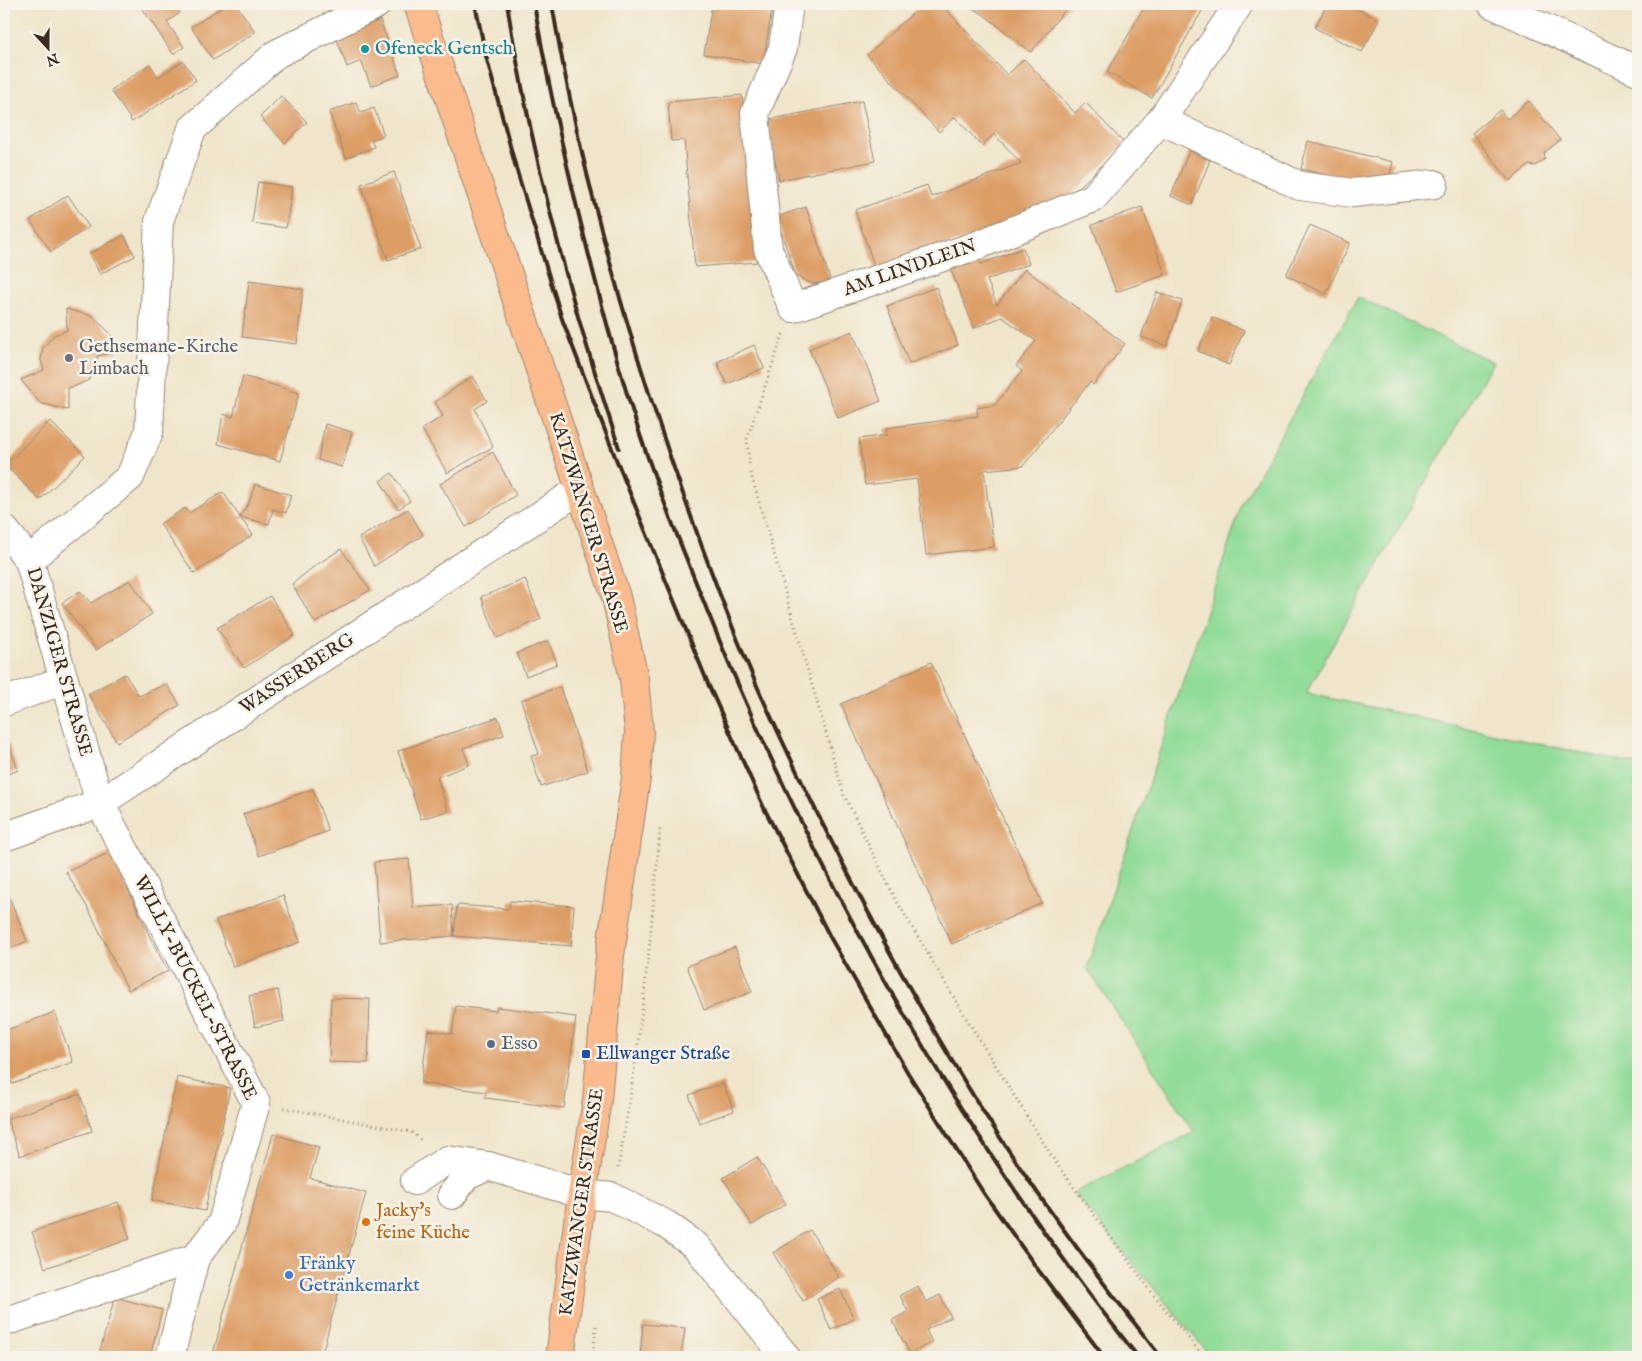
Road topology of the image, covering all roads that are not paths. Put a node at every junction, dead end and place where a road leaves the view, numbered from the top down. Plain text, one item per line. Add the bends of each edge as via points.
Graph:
1 (377, 4) edge
2 (418, 4) edge
3 (789, 4) edge
4 (1239, 4) edge
5 (1492, 4) edge
6 (1638, 71) edge
7 (1161, 120) junction
8 (1434, 184) dead end
9 (579, 490) junction
10 (4, 529) edge
11 (29, 560) junction
12 (64, 680) junction
13 (4, 702) edge
14 (100, 803) junction
15 (4, 837) edge
16 (488, 1166) junction
17 (415, 1181) dead end
18 (582, 1194) junction
19 (452, 1196) dead end
20 (195, 1258) junction
21 (4, 1322) edge
22 (170, 1357) edge
23 (560, 1357) edge
24 (786, 1357) edge

1 - 11 street via 276,54 192,129 159,221 149,432 130,477
2 - 9 main road, KATZWANGER STRASSE
3 - 7 street, AM LINDLEIN via 783,48 755,113 768,249 793,308 978,245 1093,198
4 - 7 street, AM LINDLEIN
5 - 6 street
7 - 8 street via 1300,186 1353,193
9 - 14 street, WASSERBERG
9 - 18 main road, KATZWANGER STRASSE via 616,597 634,679 639,732 636,778 610,955 597,1100
10 - 11 street, DANZIGER STRASSE
11 - 12 street, DANZIGER STRASSE
12 - 13 street
12 - 14 street, DANZIGER STRASSE
14 - 15 street, WASSERBERG
14 - 20 street, WILLY-BUCKEL-STRASSE via 256,1103 222,1223
16 - 17 street via 447,1160
16 - 18 street
16 - 19 street via 466,1176
18 - 23 main road, KATZWANGER STRASSE
18 - 24 street via 612,1197 667,1224 696,1246
20 - 21 street
20 - 22 street

